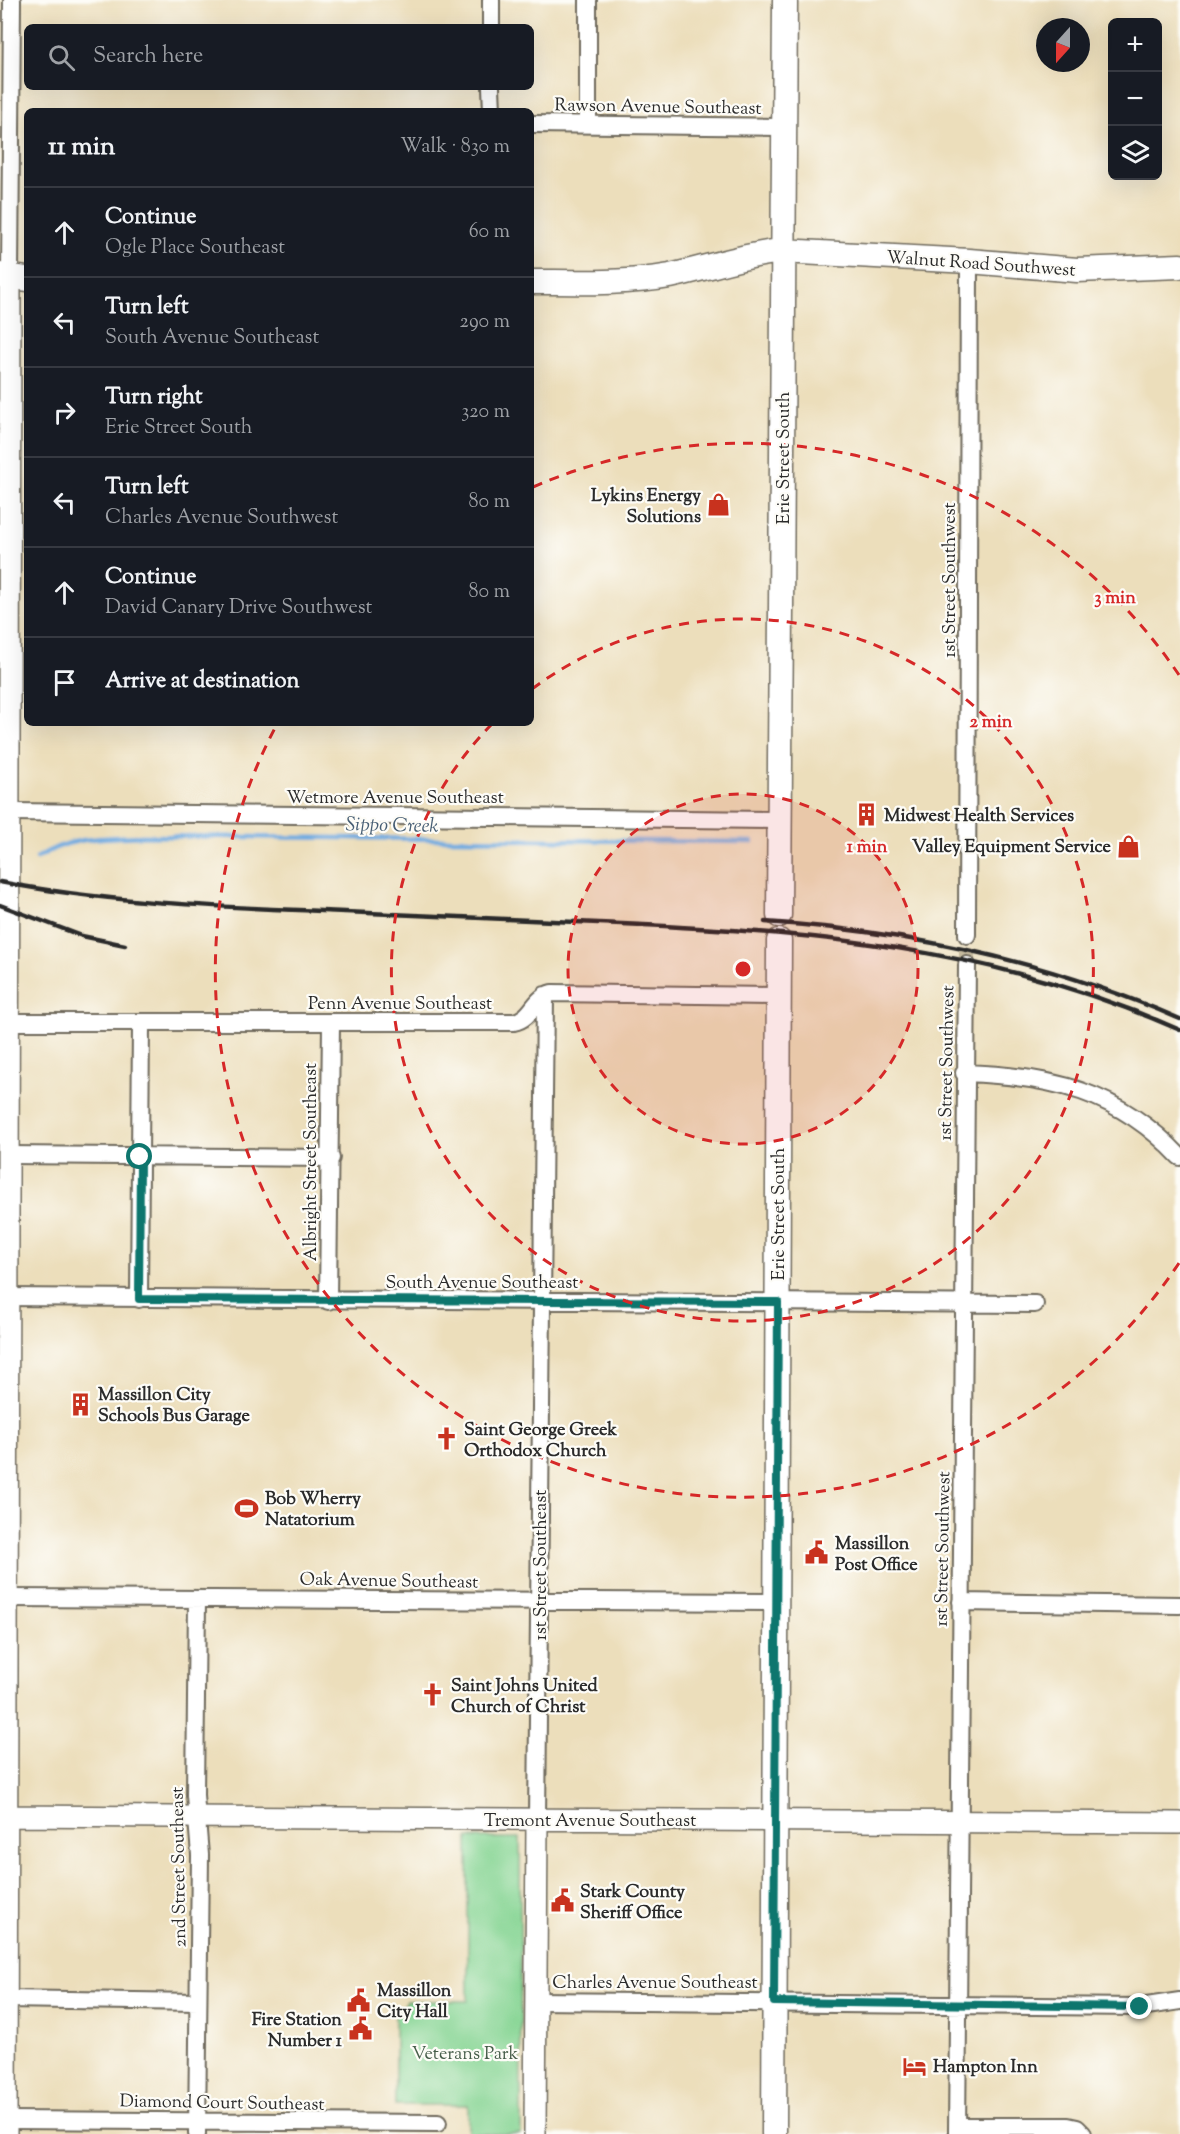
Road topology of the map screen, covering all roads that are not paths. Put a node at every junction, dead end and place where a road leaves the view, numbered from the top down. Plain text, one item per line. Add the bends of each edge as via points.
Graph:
1 (12, 0) edge
2 (491, 0) edge
3 (588, 0) edge
4 (785, 0) edge
5 (491, 24) edge
6 (491, 90) edge
7 (492, 108) edge
8 (534, 124) edge
9 (588, 124) junction
10 (784, 127) junction
11 (782, 251) junction
12 (969, 261) junction
13 (1180, 266) edge
14 (12, 277) edge
15 (534, 282) edge
16 (5, 469) edge
17 (5, 611) edge
18 (10, 812) junction
19 (780, 820) junction
20 (5, 861) edge
21 (779, 915) dead end
22 (967, 935) tunnel mouth
23 (5, 937) edge
24 (779, 941) dead end
25 (967, 965) tunnel mouth
26 (545, 995) junction
27 (779, 996) junction
28 (9, 1023) junction
29 (141, 1023) junction
30 (331, 1023) junction
31 (964, 1073) junction
32 (4, 1102) edge
33 (8, 1155) junction
34 (140, 1157) junction
35 (1180, 1157) edge
36 (330, 1158) junction
37 (4, 1297) edge
38 (139, 1299) junction
39 (328, 1301) junction
40 (541, 1302) junction
41 (778, 1302) junction
42 (964, 1303) junction
43 (1035, 1304) dead end
44 (3, 1473) edge
45 (4, 1599) edge
46 (197, 1599) junction
47 (540, 1601) junction
48 (777, 1602) junction
49 (961, 1602) junction
50 (1180, 1605) edge
51 (3, 1817) edge
52 (198, 1819) junction
53 (537, 1820) junction
54 (775, 1821) junction
55 (958, 1821) junction
56 (1180, 1823) edge
57 (5, 1999) junction
58 (535, 2001) junction
59 (1180, 2001) edge
60 (198, 2002) junction
61 (774, 2002) junction
62 (957, 2005) junction
63 (3, 2056) edge
64 (438, 2123) dead end
65 (6, 2127) edge
66 (197, 2128) edge
67 (387, 2128) edge
68 (957, 2130) edge
69 (535, 2134) edge
70 (774, 2134) edge
71 (1083, 2134) edge

1 - 14 street
2 - 5 street
3 - 9 street
4 - 10 main road, Erie Street South
6 - 7 street
8 - 9 street, Rawson Avenue Southeast
9 - 10 street, Rawson Avenue Southeast
10 - 11 main road, Erie Street South
11 - 12 main road, Walnut Road Southwest
11 - 15 main road, Walnut Road Southwest via 647,279
11 - 19 main road, Erie Street South
12 - 13 main road, Walnut Road Southwest via 1077,270
12 - 22 street, 1st Street Southwest
14 - 16 street
16 - 17 street
17 - 18 street
18 - 19 street, Wetmore Avenue Southeast
18 - 20 street
19 - 21 main road, Erie Street South
20 - 23 street
23 - 28 street
24 - 27 main road, Erie Street South
25 - 31 street, 1st Street Southwest
26 - 27 street
26 - 30 street, Penn Avenue Southeast via 529,1015 514,1022
26 - 40 street, 1st Street Southeast
27 - 41 main road, Erie Street South
28 - 29 street, Penn Avenue Southeast
28 - 32 street
29 - 30 street, Penn Avenue Southeast
29 - 34 street
30 - 36 street, Albright Street Southeast
31 - 35 street via 1030,1077 1094,1095 1142,1122
31 - 42 street, 1st Street Southwest
32 - 33 street
33 - 34 street
33 - 37 street
34 - 36 street
34 - 38 street
36 - 39 street, Albright Street Southeast
37 - 38 street, South Avenue Southeast
37 - 44 street
38 - 39 street, South Avenue Southeast
39 - 40 street, South Avenue Southeast
40 - 41 street, South Avenue Southeast
40 - 47 street, 1st Street Southeast
41 - 42 street, South Avenue Southeast
41 - 48 main road, Erie Street South
42 - 43 street, South Avenue Southeast
42 - 49 street, 1st Street Southwest
44 - 45 street
45 - 46 street, Oak Avenue Southeast
45 - 51 street
46 - 47 street, Oak Avenue Southeast
46 - 52 street, 2nd Street Southeast
47 - 48 street, Oak Avenue Southeast
47 - 53 street, 1st Street Southeast
48 - 54 main road, Erie Street South
49 - 50 street
49 - 55 street, 1st Street Southwest
51 - 52 street, Tremont Avenue Southeast
51 - 57 street
52 - 53 street, Tremont Avenue Southeast
52 - 60 street, 2nd Street Southeast
53 - 54 street, Tremont Avenue Southeast
53 - 58 street, 1st Street Southeast
54 - 55 street, Tremont Avenue Southeast
54 - 61 main road, Erie Street South
55 - 56 street, Tremont Avenue Southeast
55 - 62 street, 1st Street Southwest
57 - 60 street
57 - 63 street
58 - 61 street, Charles Avenue Southeast
58 - 69 street, 1st Street Southeast
59 - 62 street, Charles Avenue Southeast via 1140,2007
60 - 66 street, 2nd Street Southeast
61 - 62 street, Charles Avenue Southeast
61 - 70 main road, Erie Street South
62 - 68 street, 1st Street Southwest
63 - 65 street
64 - 67 street, Diamond Court Southeast
65 - 66 street, Diamond Court Southeast
66 - 67 street, Diamond Court Southeast
68 - 71 street via 1068,2126

